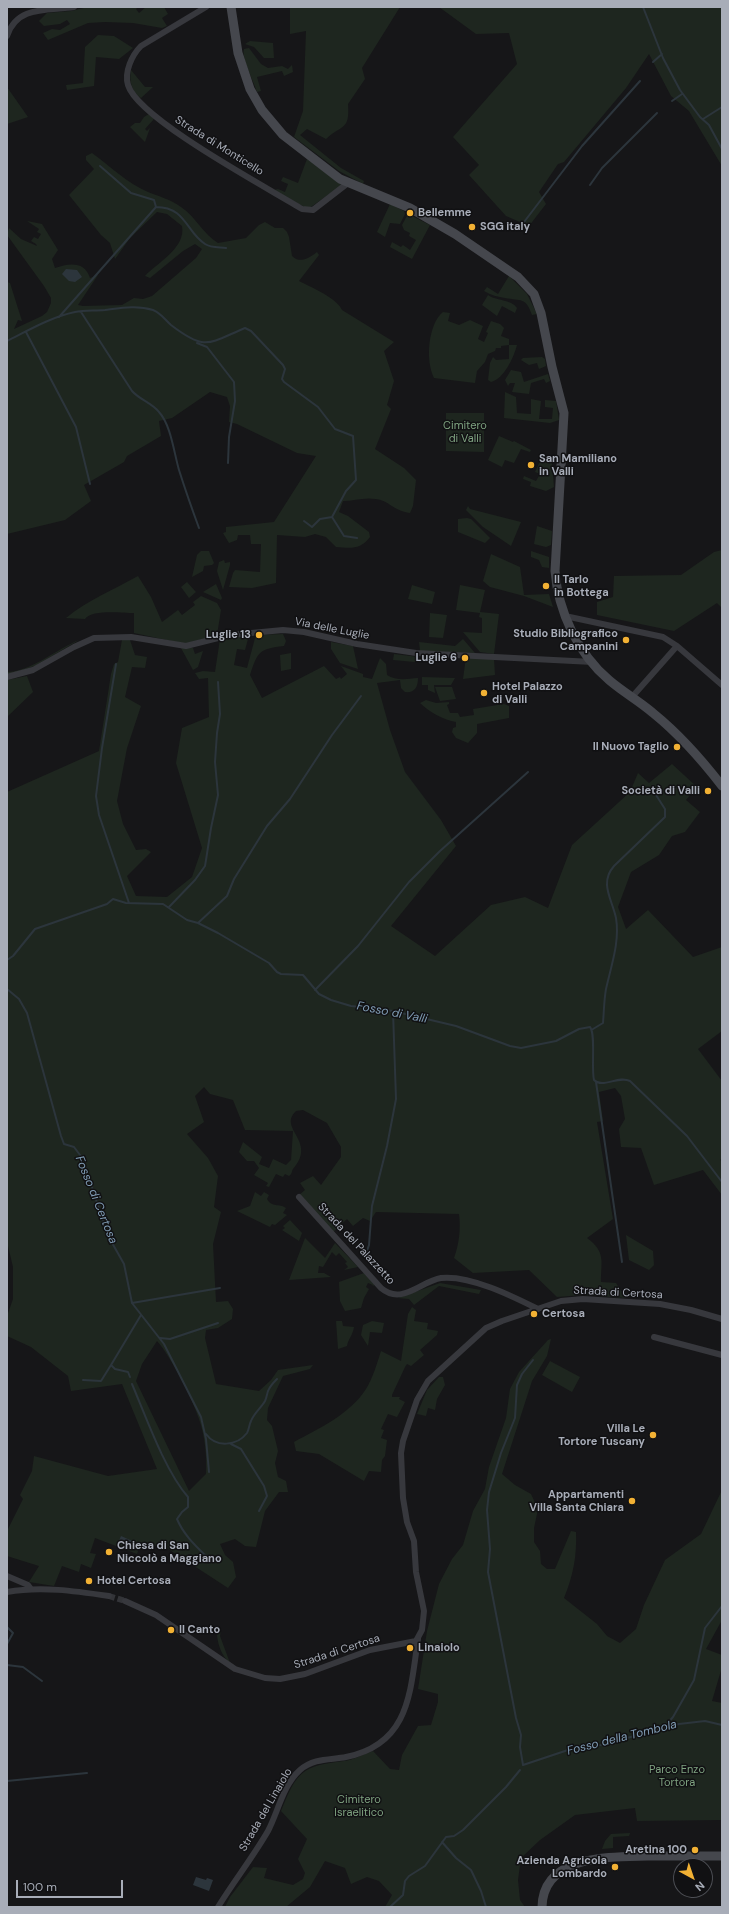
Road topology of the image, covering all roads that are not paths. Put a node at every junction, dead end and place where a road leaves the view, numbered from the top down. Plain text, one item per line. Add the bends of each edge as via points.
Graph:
1 (74, 7) edge
2 (206, 7) edge
3 (231, 7) edge
4 (7, 36) edge
5 (348, 183) junction
6 (565, 616) junction
7 (676, 646) junction
8 (593, 662) junction
9 (7, 677) edge
10 (722, 685) edge
11 (632, 697) junction
12 (722, 786) edge
13 (300, 1197) dead end
14 (538, 1309) junction
15 (722, 1319) edge
16 (654, 1337) dead end
17 (722, 1355) edge
18 (7, 1576) edge
19 (31, 1589) junction
20 (7, 1592) edge
21 (109, 1596) tunnel mouth
22 (125, 1601) tunnel mouth
23 (418, 1639) junction
24 (722, 1856) edge
25 (218, 1907) edge
26 (542, 1907) edge

1 - 4 street via 28,12 14,23
2 - 5 street, Strada di Monticello via 141,46 135,53 127,77 127,84 132,93 174,132 302,209 313,210
3 - 5 main road via 240,60 259,107 289,140
5 - 6 main road via 410,208 455,234 518,277 535,297 564,411 555,571 558,594
6 - 7 street via 661,636
6 - 8 main road
7 - 10 street
7 - 11 street
8 - 9 street, Via delle Luglie via 416,653 283,630 230,635 186,646 131,637 94,638 74,646 33,670
8 - 11 main road via 607,678
11 - 12 main road via 674,732
13 - 14 street, Strada del Palazzetto via 381,1288 389,1293 406,1293 436,1279 450,1278 488,1286
14 - 15 street, Strada di Certosa via 567,1300 626,1302 660,1304
14 - 23 street, Strada di Certosa via 494,1324 482,1332 428,1381 417,1400 402,1445 401,1476 405,1513 414,1541 416,1572 424,1611
16 - 17 street
18 - 19 street via 28,1585
19 - 20 street
19 - 21 street
22 - 23 street, Strada di Certosa via 156,1615 235,1669 265,1678 280,1679 304,1674 370,1650 410,1643
23 - 25 street, Strada del Linaiolo via 411,1694 391,1732 378,1746 344,1758 314,1762 298,1772 290,1782 268,1831
24 - 26 main road via 611,1856 584,1860 566,1868 552,1880 545,1892

